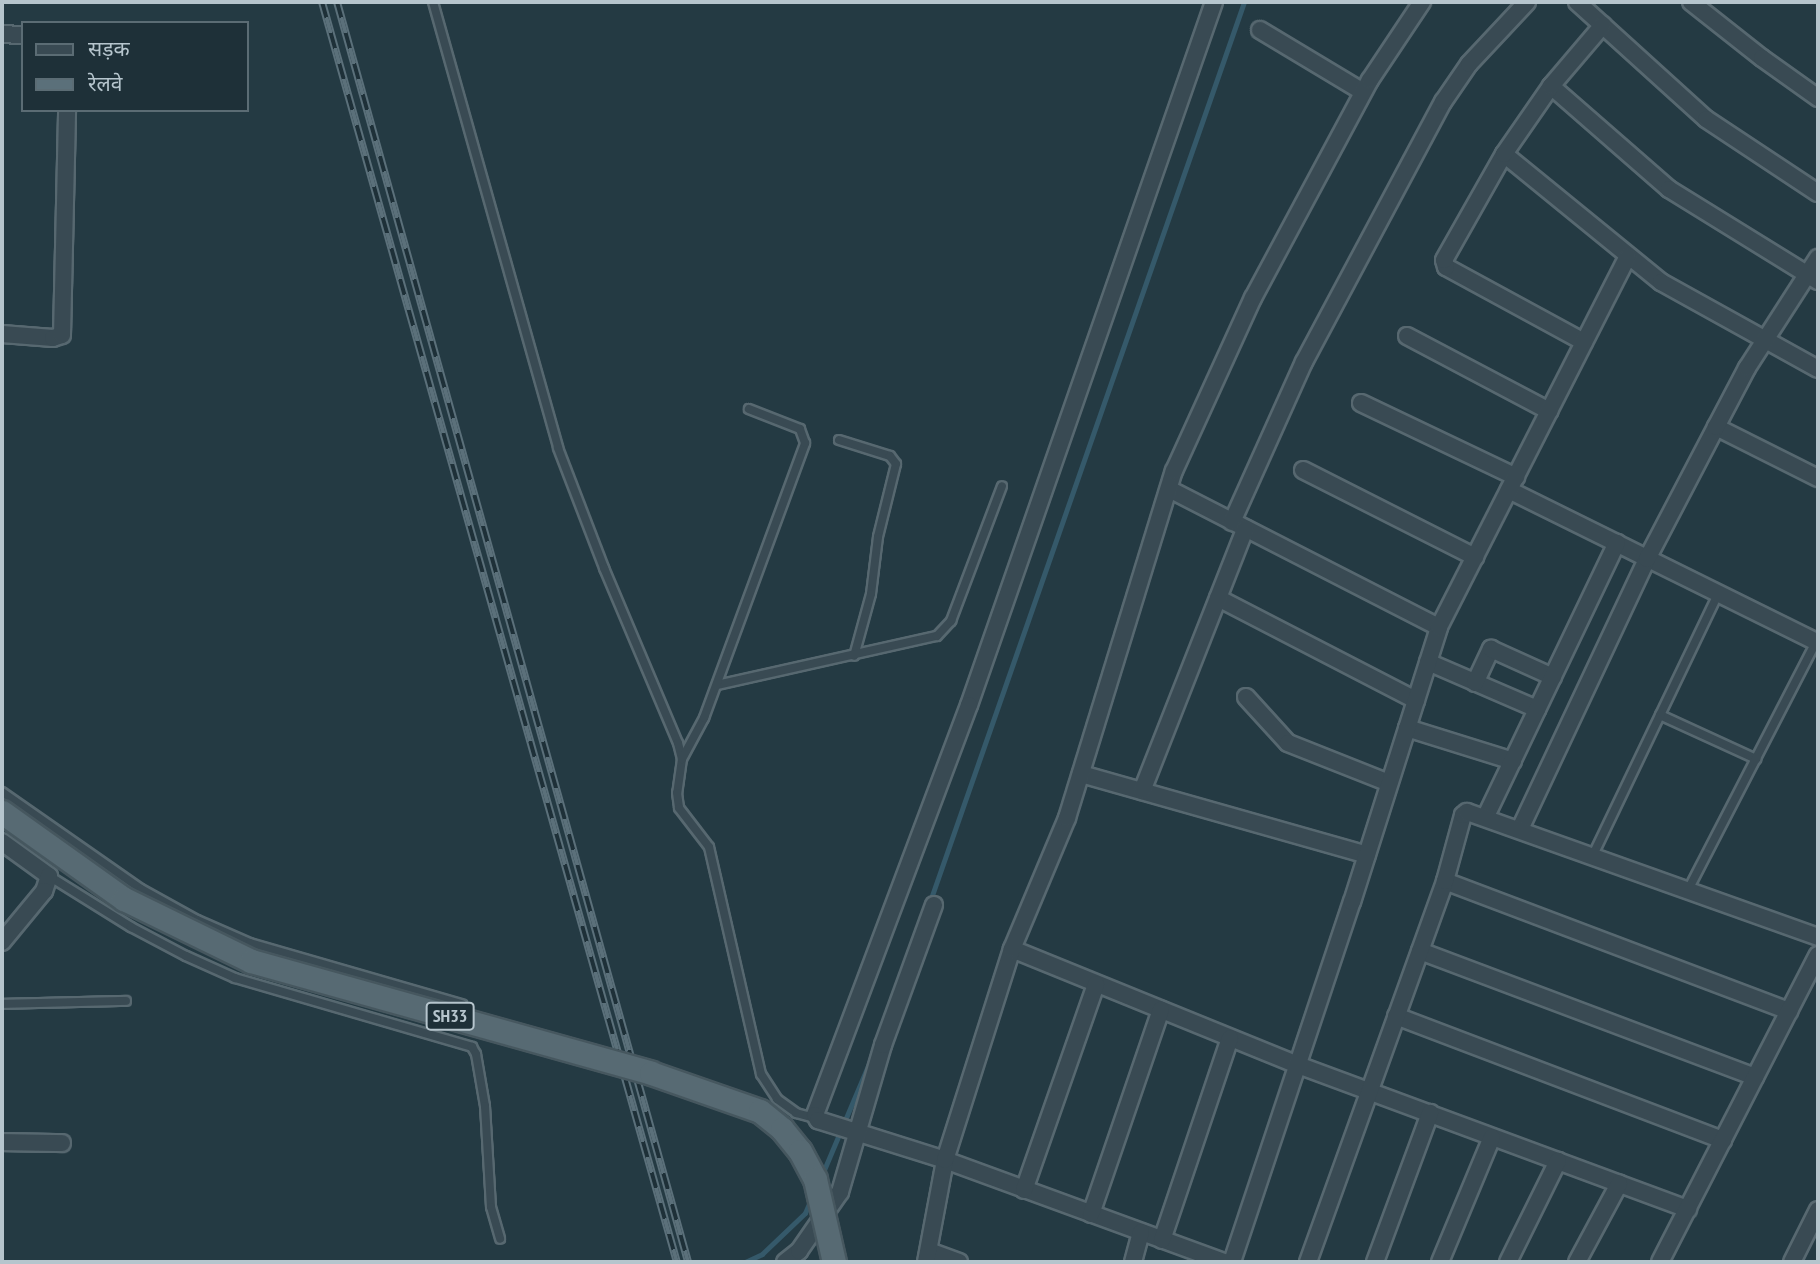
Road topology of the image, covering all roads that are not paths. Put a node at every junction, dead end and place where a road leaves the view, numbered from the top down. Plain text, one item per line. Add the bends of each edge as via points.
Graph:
1 (433, 2) edge
2 (1214, 2) edge
3 (1527, 2) edge
4 (1577, 2) edge
5 (1691, 2) edge
6 (1420, 3) edge
7 (1603, 25) junction
8 (1260, 30) dead end
9 (2, 34) edge
10 (21, 34) edge
11 (1551, 86) junction
12 (1363, 92) junction
13 (1818, 98) edge
14 (67, 112) edge
15 (1504, 154) junction
16 (1818, 193) edge
17 (1628, 256) junction
18 (1818, 258) edge
19 (1812, 279) edge
20 (2, 334) edge
21 (1407, 335) dead end
22 (1764, 341) junction
23 (1584, 342) junction
24 (1818, 369) edge
25 (1361, 404) dead end
26 (749, 410) dead end
27 (1549, 411) junction
28 (1716, 427) junction
29 (839, 440) dead end
30 (1303, 470) dead end
31 (1818, 478) edge
32 (1512, 484) junction
33 (1002, 486) dead end
34 (1169, 489) junction
35 (1239, 525) junction
36 (1616, 543) junction
37 (1475, 557) junction
38 (1647, 559) junction
39 (1718, 594) junction
40 (1218, 598) junction
41 (1438, 627) junction
42 (1817, 643) edge
43 (854, 656) junction
44 (1428, 662) junction
45 (1553, 677) junction
46 (1475, 683) junction
47 (717, 685) junction
48 (1245, 696) dead end
49 (1416, 700) junction
50 (1537, 709) junction
51 (1660, 715) junction
52 (1407, 728) junction
53 (682, 759) junction
54 (1756, 759) junction
55 (1513, 761) junction
56 (1081, 774) junction
57 (1390, 783) junction
58 (1142, 791) junction
59 (2, 792) edge
60 (2, 812) edge
61 (1486, 817) junction
62 (1520, 829) junction
63 (2, 842) edge
64 (1367, 855) junction
65 (1593, 855) junction
66 (49, 876) junction
67 (1444, 881) junction
68 (1688, 890) junction
69 (934, 905) dead end
70 (1818, 937) edge
71 (2, 942) edge
72 (1012, 949) junction
73 (1420, 951) junction
74 (1818, 955) edge
75 (1814, 972) edge
76 (1096, 984) junction
77 (126, 1001) dead end
78 (462, 1003) dead end
79 (2, 1004) edge
80 (1161, 1010) junction
81 (1789, 1011) junction
82 (1396, 1016) junction
83 (1230, 1038) junction
84 (1298, 1065) junction
85 (1755, 1077) junction
86 (1370, 1091) junction
87 (1430, 1114) junction
88 (815, 1118) junction
89 (852, 1129) junction
90 (1492, 1137) junction
91 (1723, 1140) junction
92 (2, 1142) edge
93 (62, 1143) dead end
94 (945, 1160) junction
95 (1558, 1161) junction
96 (1619, 1184) junction
97 (1024, 1190) junction
98 (1688, 1209) junction
99 (1818, 1210) edge
100 (1091, 1214) junction
101 (1141, 1232) junction
102 (500, 1239) dead end
103 (1162, 1240) junction
104 (928, 1257) edge
105 (785, 1262) edge
106 (834, 1262) edge
107 (959, 1262) edge
108 (1133, 1262) edge
109 (1224, 1262) edge
110 (1233, 1262) edge
111 (1308, 1262) edge
112 (1375, 1262) edge
113 (1440, 1262) edge
114 (1508, 1262) edge
115 (1577, 1262) edge
116 (1660, 1262) edge
117 (1792, 1262) edge

1 - 53 lane via 558,448
2 - 88 street via 969,705
3 - 35 street via 1469,64 1443,102 1304,362
4 - 7 street
5 - 13 street
6 - 12 street
7 - 11 street
7 - 16 street via 1706,119
8 - 12 street
9 - 10 street
11 - 15 street
11 - 19 street via 1669,189
12 - 34 street via 1253,298
14 - 20 street via 62,335
15 - 17 street
15 - 23 street via 1444,263
17 - 22 street via 1661,282
17 - 23 street
18 - 19 street
19 - 22 street
21 - 27 street
22 - 24 street
22 - 28 street
23 - 27 street
25 - 32 street
26 - 47 lane via 800,429 805,443
27 - 32 street
28 - 31 street
28 - 38 street
29 - 43 lane via 890,456 896,464
30 - 37 street
32 - 36 street
32 - 37 street
33 - 43 lane via 945,629 937,636
34 - 35 street
34 - 56 street
35 - 40 street
35 - 41 street
36 - 38 street
36 - 45 street
37 - 41 street
38 - 39 street
38 - 62 street
39 - 42 street
39 - 51 lane
40 - 49 street
40 - 58 street
41 - 44 street
42 - 54 lane
43 - 47 lane
44 - 46 street
44 - 49 street
45 - 46 street via 1491,649
45 - 50 street
46 - 50 street
47 - 53 lane
48 - 57 street via 1288,743
49 - 52 street
50 - 55 street
51 - 54 lane
51 - 65 lane
52 - 55 street
52 - 57 street
53 - 88 lane via 679,808 709,847 765,1085 787,1107
54 - 68 lane
55 - 61 street
56 - 58 street
56 - 72 street
57 - 64 street
58 - 64 street
59 - 78 lane via 141,889 197,920 250,943
60 - 106 main road, SH33, bridge via 124,899 251,961 652,1073 760,1111 800,1151 815,1180
61 - 62 street
61 - 67 street via 1472,811 1463,815
62 - 65 street
63 - 66 street
64 - 84 street
65 - 68 street
66 - 71 street via 44,891
66 - 102 lane via 175,950 235,978 472,1047 485,1106 491,1207
67 - 73 street
67 - 81 street
68 - 70 street
69 - 89 street
72 - 76 street
72 - 94 street
73 - 82 street
73 - 85 street
74 - 75 street
75 - 81 street
76 - 80 street
76 - 97 street
77 - 79 lane
80 - 83 street
80 - 100 street
81 - 85 street
82 - 86 street
82 - 91 street
83 - 84 street
83 - 103 street
84 - 86 street
84 - 110 street
85 - 91 street
86 - 87 street
86 - 111 street
87 - 90 street
87 - 112 street
88 - 89 street
89 - 94 street
89 - 105 street via 852,1157 840,1192 799,1251
90 - 95 street
90 - 113 street
91 - 98 street
92 - 93 street
94 - 97 street
94 - 104 street
95 - 96 street
95 - 114 street
96 - 98 street
96 - 115 street
97 - 100 street
98 - 116 street
99 - 117 street
100 - 101 street
101 - 103 street
101 - 108 street
103 - 109 street
104 - 107 street

